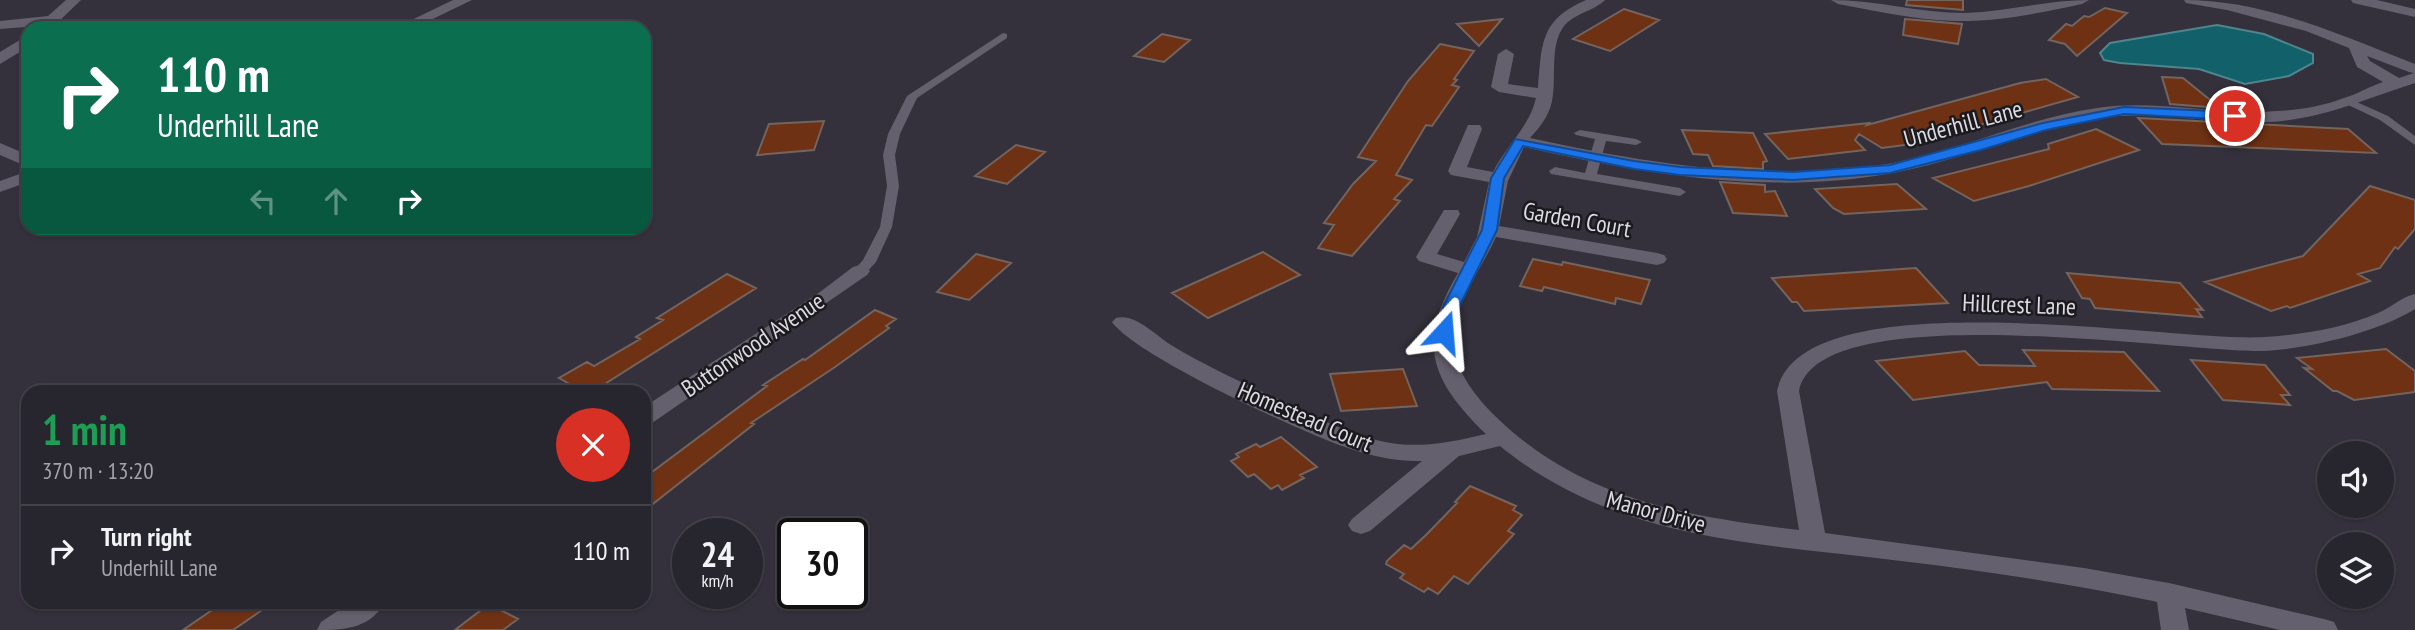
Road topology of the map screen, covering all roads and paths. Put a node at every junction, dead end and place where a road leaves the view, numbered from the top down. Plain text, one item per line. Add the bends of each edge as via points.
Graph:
1 (75, 0) edge
2 (465, 0) edge
3 (1598, 0) edge
4 (1838, 0) edge
5 (2082, 0) edge
6 (2191, 0) edge
7 (2358, 0) edge
8 (2415, 13) edge
9 (52, 21) edge
10 (418, 21) edge
11 (0, 25) edge
12 (21, 25) edge
13 (1003, 36) dead end
14 (21, 45) edge
15 (2356, 46) junction
16 (1506, 54) dead end
17 (0, 59) edge
18 (2415, 69) edge
19 (2415, 78) edge
20 (2396, 83) junction
21 (1545, 94) junction
22 (2350, 102) junction
23 (1474, 129) dead end
24 (1580, 134) dead end
25 (1601, 137) junction
26 (1519, 141) junction
27 (1636, 142) dead end
28 (2415, 142) edge
29 (0, 148) edge
30 (21, 158) edge
31 (1595, 158) junction
32 (1555, 171) dead end
33 (1497, 178) junction
34 (1590, 178) junction
35 (21, 179) edge
36 (0, 187) edge
37 (1680, 192) dead end
38 (1451, 214) dead end
39 (1489, 230) junction
40 (1657, 259) dead end
41 (1468, 270) junction
42 (859, 271) joint
43 (2415, 300) edge
44 (1123, 322) dead end
45 (651, 413) edge
46 (1503, 436) junction
47 (1452, 449) junction
48 (1361, 525) dead end
49 (1814, 541) junction
50 (2169, 593) junction
51 (361, 609) edge
52 (331, 630) edge
53 (2175, 630) edge
54 (2324, 630) edge

1 - 9 street
2 - 10 street
3 - 21 street, Manor Drive via 1576,10 1555,29
4 - 5 street via 1966,17 2013,14
6 - 15 street via 2273,17
7 - 8 street
11 - 12 street
13 - 42 lane via 912,96 889,155 893,186 886,227
14 - 17 street
15 - 18 street
15 - 20 street via 2363,65
16 - 21 street via 1499,87
19 - 20 street, Underhill Lane
20 - 22 street, Underhill Lane
21 - 26 street, Manor Drive via 1540,113
22 - 28 lane via 2385,118
22 - 31 street, Underhill Lane via 2253,117 2124,110 1890,169 1842,173 1793,176 1680,171
23 - 33 street via 1457,172
24 - 25 lane
25 - 27 lane
25 - 31 lane
26 - 31 street, Underhill Lane
26 - 33 street, Manor Drive
29 - 30 street
31 - 34 lane
32 - 34 lane
33 - 39 street, Manor Drive
34 - 37 lane
35 - 36 street
38 - 41 street via 1426,257
39 - 40 street, Garden Court
39 - 41 street, Manor Drive
41 - 46 street, Manor Drive via 1452,305 1443,349 1476,412
42 - 45 street, Buttonwood Avenue
43 - 49 street, Hillcrest Lane via 2385,318 2333,333 2263,344 1968,327 1900,332 1830,347 1802,363 1791,376 1788,391
44 - 47 street, Homestead Court via 1156,348 1337,435 1404,453
46 - 47 street, Homestead Court
46 - 49 street, Manor Drive via 1537,463 1610,503 1730,531
47 - 48 street
49 - 50 street, Manor Drive via 2050,572
50 - 53 street
50 - 54 street, Manor Drive
51 - 52 street

